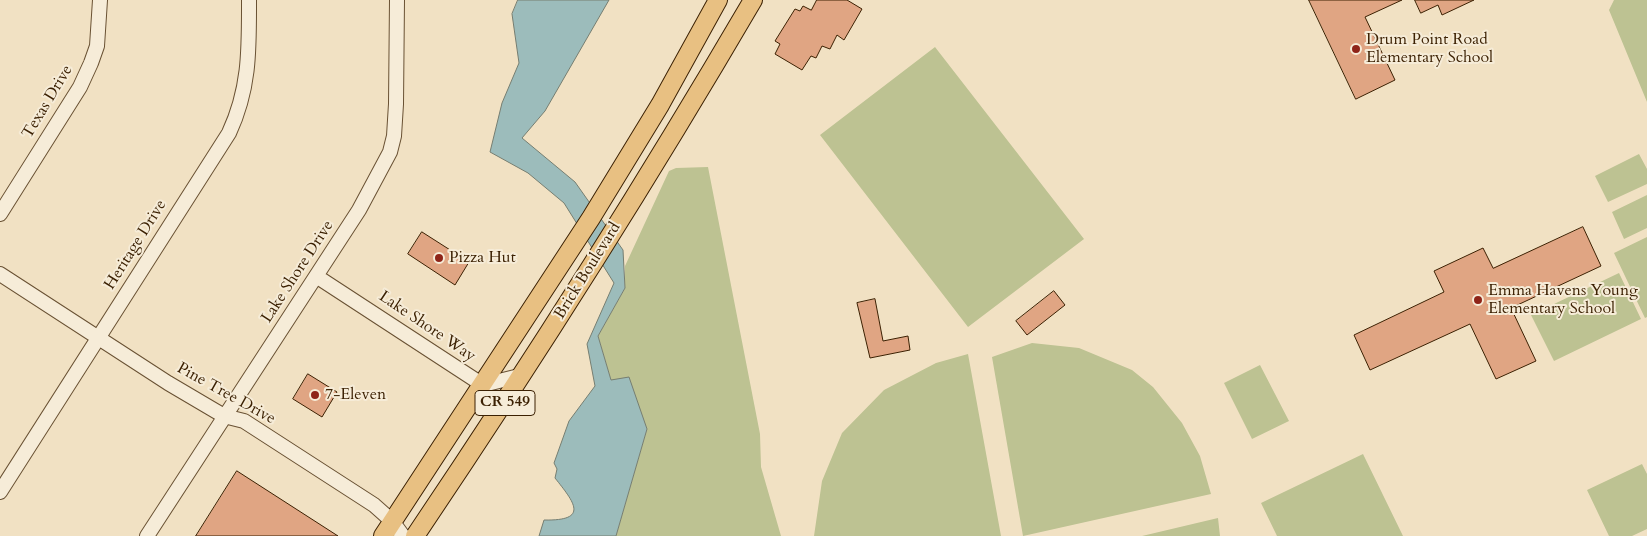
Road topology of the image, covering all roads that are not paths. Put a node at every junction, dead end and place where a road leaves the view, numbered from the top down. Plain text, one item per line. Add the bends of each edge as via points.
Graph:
1 (100, 0) edge
2 (249, 0) edge
3 (396, 0) edge
4 (718, 0) edge
5 (753, 0) edge
6 (0, 214) edge
7 (0, 274) edge
8 (316, 276) junction
9 (98, 338) junction
10 (523, 375) junction
11 (482, 385) junction
12 (224, 416) junction
13 (0, 492) edge
14 (392, 521) junction
15 (147, 536) edge
16 (382, 536) edge
17 (403, 536) edge
18 (415, 536) edge

1 - 6 street, Texas Drive via 97,46 80,87
2 - 9 street, Heritage Drive via 245,90 229,133
3 - 8 street, Lake Shore Drive via 396,104 390,152 359,210
4 - 11 main road, Brick Boulevard / CR 549 via 660,105
5 - 10 main road, Brick Boulevard / CR 549
7 - 9 street, Pine Tree Drive
8 - 11 street, Lake Shore Way
8 - 12 street, Lake Shore Drive
9 - 12 street, Pine Tree Drive
9 - 13 street, Heritage Drive
10 - 11 street, Lake Shore Way
10 - 18 main road, Brick Boulevard / CR 549
11 - 14 main road, Brick Boulevard / CR 549
12 - 14 street, Pine Tree Drive via 244,421 374,505
12 - 15 street, Lake Shore Drive
14 - 16 main road, Brick Boulevard / CR 549
14 - 17 street, Pine Tree Drive

